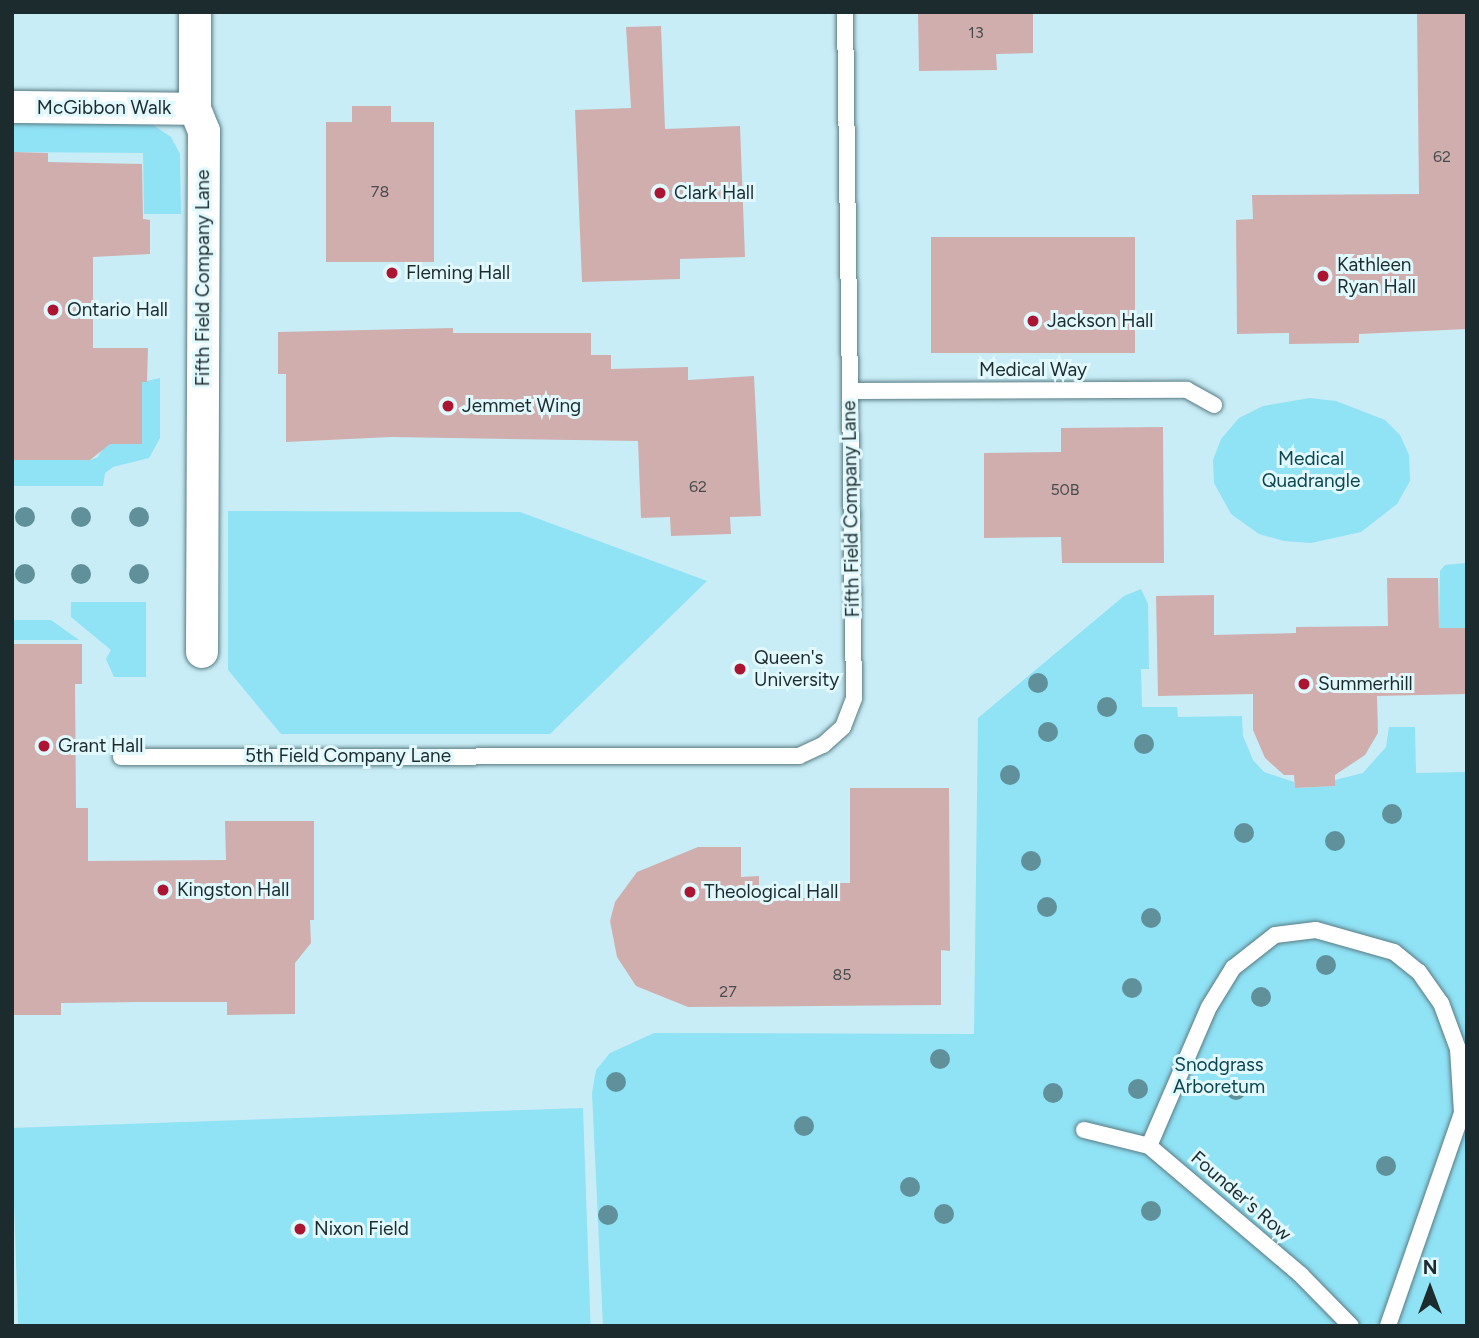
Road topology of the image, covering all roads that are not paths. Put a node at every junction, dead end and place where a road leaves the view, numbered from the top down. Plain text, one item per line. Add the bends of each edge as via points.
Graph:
1 (195, 12) edge
2 (845, 12) edge
3 (12, 107) edge
4 (195, 109) junction
5 (850, 391) junction
6 (1213, 405) dead end
7 (202, 652) dead end
8 (574, 756) joint
9 (121, 757) dead end
10 (1084, 1130) dead end
11 (1149, 1146) junction
12 (1351, 1326) edge
13 (1388, 1326) edge

1 - 4 street, Fifth Field Company Lane
2 - 5 lane, Fifth Field Company Lane
3 - 4 street, McGibbon Walk
4 - 7 street, Fifth Field Company Lane via 204,131
5 - 6 lane, Medical Way via 1187,390
5 - 8 lane, Fifth Field Company Lane via 854,698 843,727 823,744 799,755
8 - 9 lane, 5th Field Company Lane
10 - 11 lane, Founder's Row
11 - 12 lane, Founder's Row via 1301,1275
11 - 13 lane via 1209,1007 1233,968 1254,951 1275,935 1316,930 1394,952 1419,972 1441,1003 1458,1049 1462,1112

